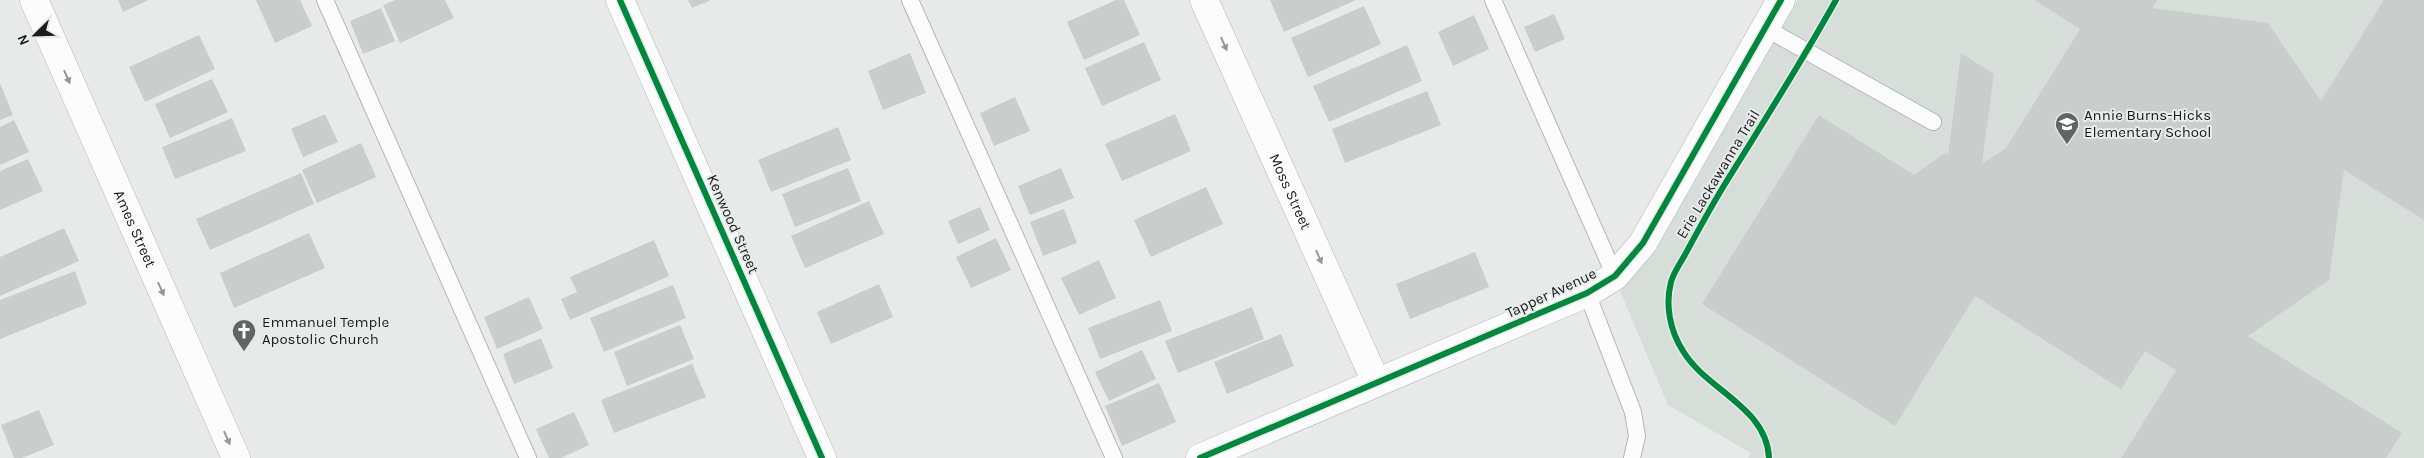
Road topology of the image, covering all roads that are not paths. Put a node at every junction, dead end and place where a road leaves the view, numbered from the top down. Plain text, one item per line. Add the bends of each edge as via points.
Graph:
1 (34, 0) edge
2 (325, 0) edge
3 (620, 0) edge
4 (910, 0) edge
5 (1204, 0) edge
6 (1493, 0) edge
7 (1781, 0) edge
8 (1765, 28) junction
9 (1933, 122) dead end
10 (1615, 276) junction
11 (1588, 293) junction
12 (1376, 382) junction
13 (236, 458) edge
14 (528, 458) edge
15 (822, 458) edge
16 (1114, 458) edge
17 (1200, 458) edge
18 (1632, 458) edge

1 -> 13 street, Ames Street
2 - 14 lane
3 - 15 street, Kenwood Street
4 - 16 lane
5 -> 12 street, Moss Street
6 - 10 lane
7 - 8 street, Tapper Avenue
8 - 9 lane
8 - 10 street, Tapper Avenue via 1643,243
10 - 11 street, Tapper Avenue
11 - 12 street, Tapper Avenue
11 - 18 lane via 1633,412 1637,436
12 - 17 street, Tapper Avenue

